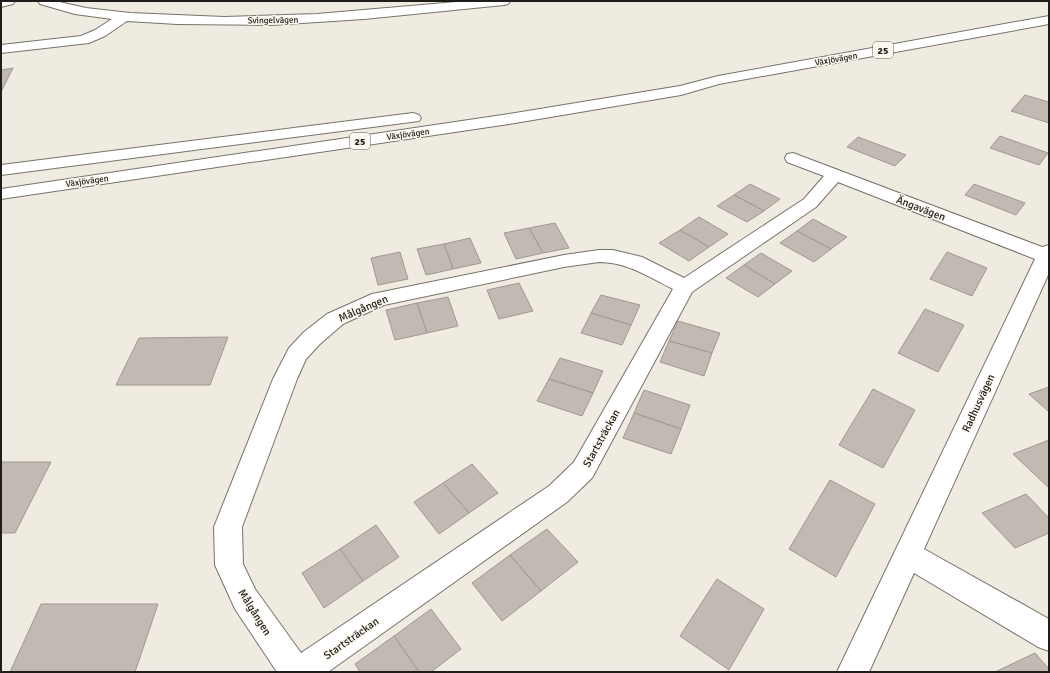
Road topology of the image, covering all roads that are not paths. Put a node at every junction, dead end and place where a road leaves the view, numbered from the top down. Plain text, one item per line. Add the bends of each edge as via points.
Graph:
1 (9, 1) edge
2 (44, 1) edge
3 (504, 1) edge
4 (1, 3) edge
5 (391, 6) edge
6 (124, 16) junction
7 (1049, 20) edge
8 (1, 49) edge
9 (718, 80) junction
10 (793, 158) dead end
11 (1, 170) edge
12 (834, 176) junction
13 (1, 194) edge
14 (1048, 254) edge
15 (685, 287) junction
16 (908, 555) junction
17 (1049, 636) edge
18 (295, 672) edge
19 (301, 672) edge
20 (853, 672) edge

1 - 4 main road
2 - 6 main road, Svingelvägen via 73,9
3 - 5 main road, Svingelvägen
5 - 6 main road, Svingelvägen via 307,20 186,20
6 - 8 main road via 100,33 84,40
7 - 9 main road, Växjövägen / 25
9 - 11 main road, Växjövägen / 25 via 666,83 491,108
9 - 13 main road, Växjövägen / 25 via 681,90 509,119
10 - 12 main road, Ängavägen
12 - 14 main road, Ängavägen
12 - 15 main road, Startsträckan via 810,203
14 - 16 main road, Radhusvägen
15 - 18 main road, Målgången via 635,262 613,256 564,260 379,299 335,319 312,338 297,354 285,379 228,527 229,565 245,600
15 - 19 main road, Startsträckan via 594,452 577,477 558,494
16 - 17 main road
16 - 20 main road, Radhusvägen

